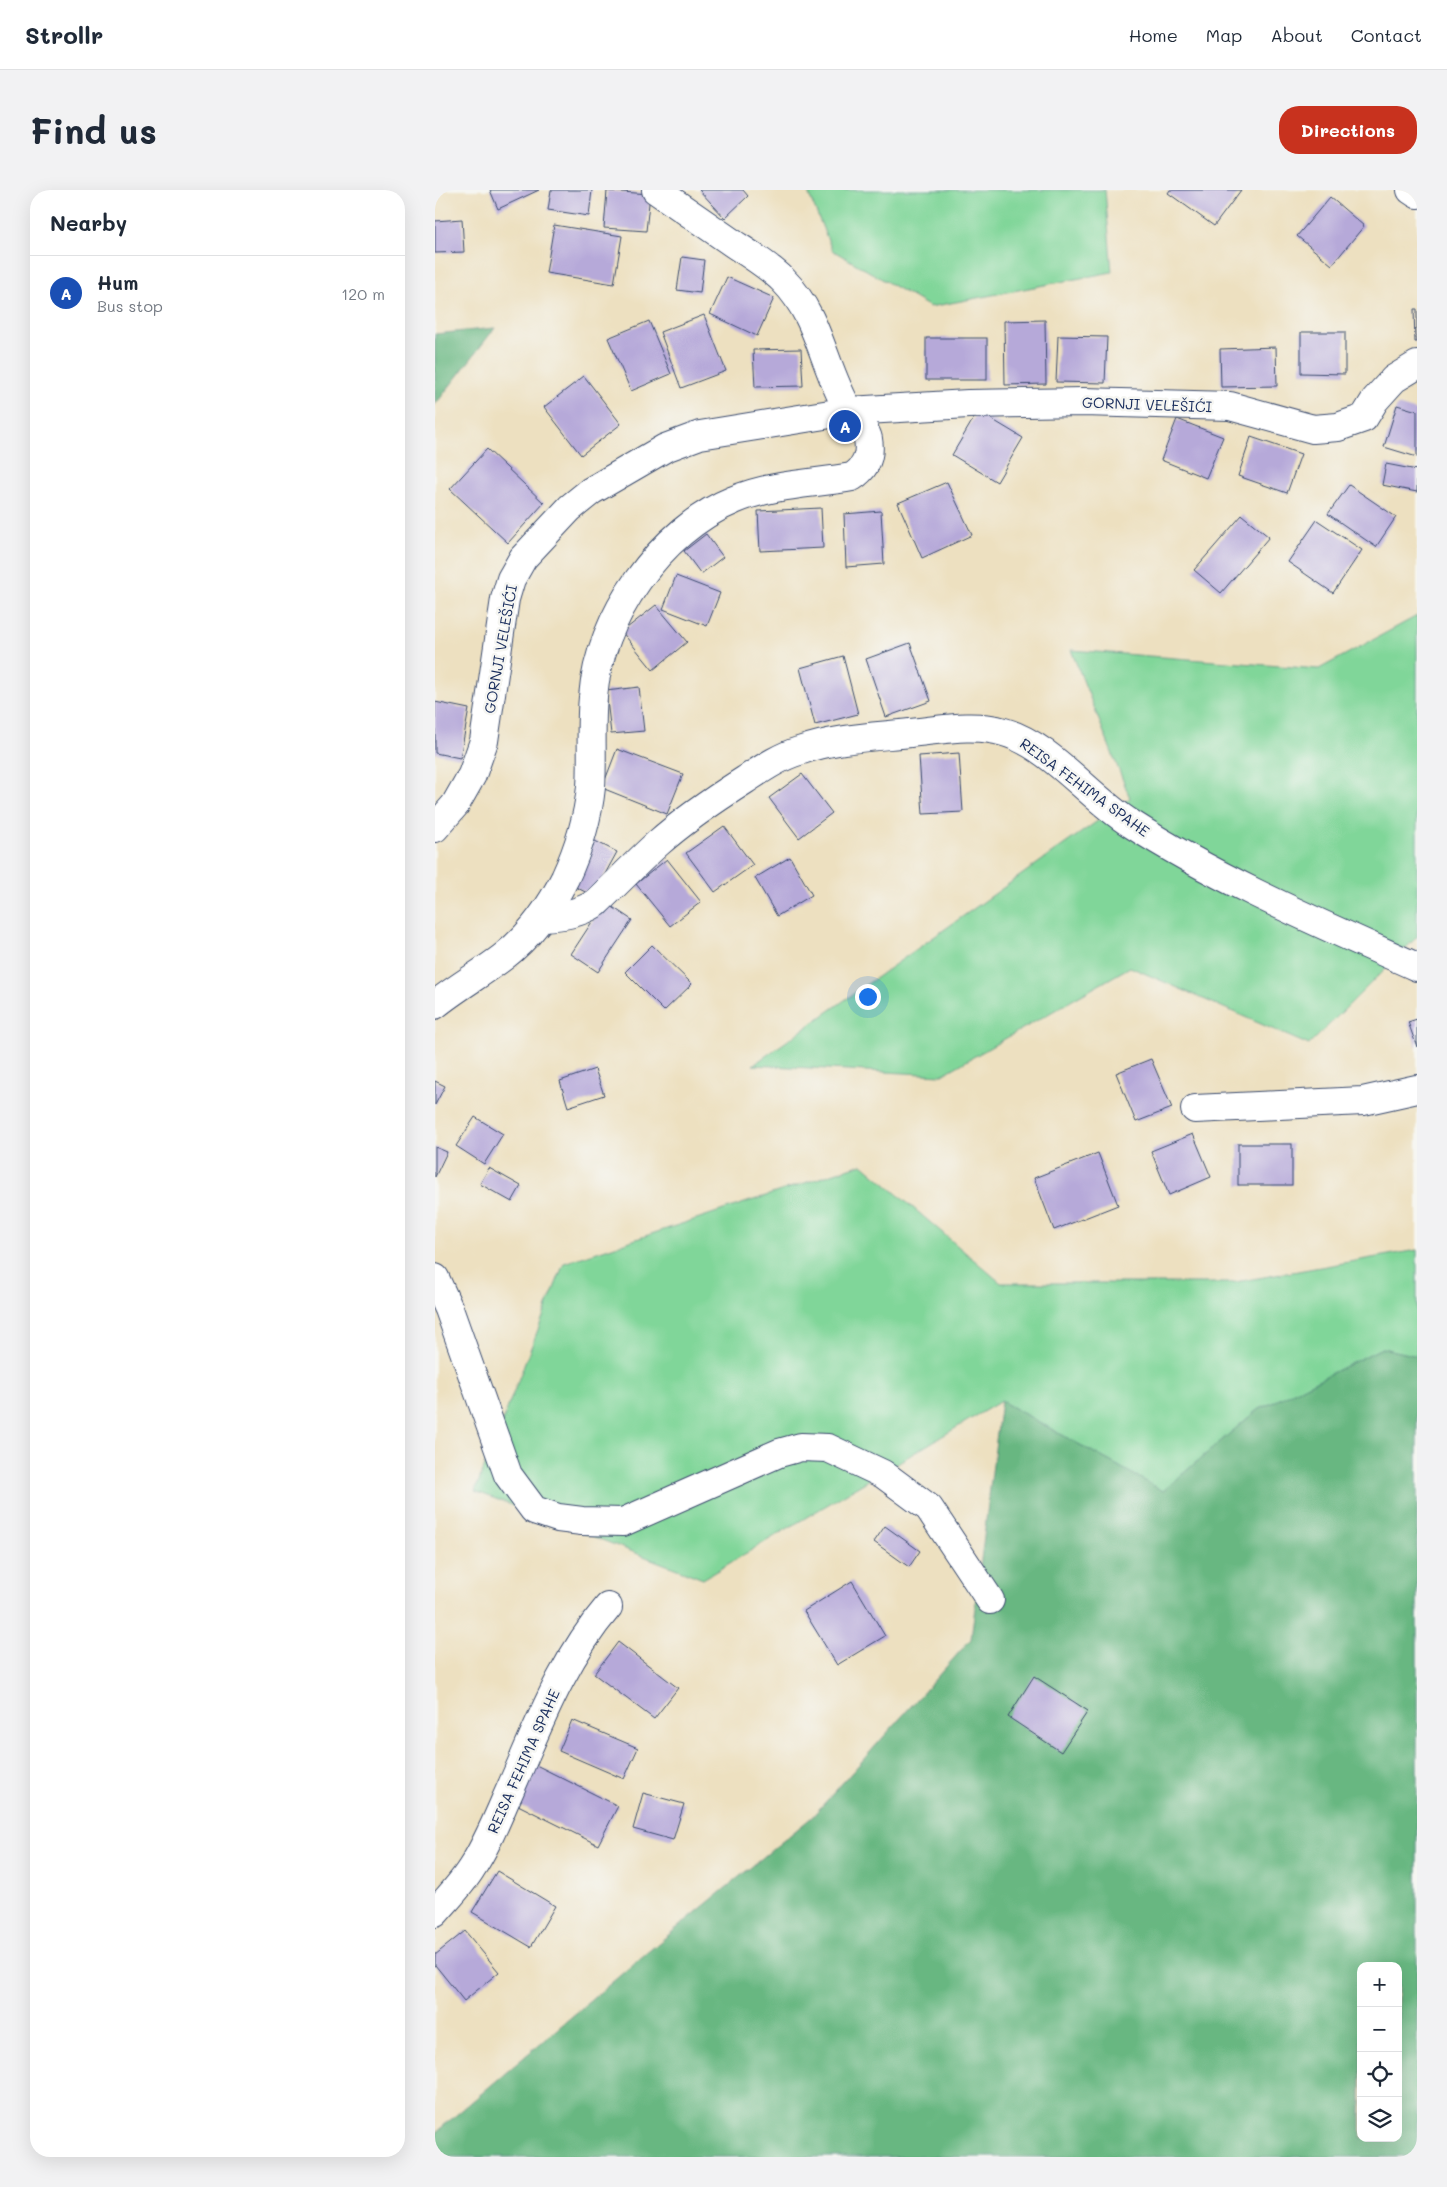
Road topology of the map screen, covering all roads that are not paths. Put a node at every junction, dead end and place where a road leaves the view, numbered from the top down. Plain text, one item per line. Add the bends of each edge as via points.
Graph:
1 (656, 190) edge
2 (1411, 190) edge
3 (1417, 194) edge
4 (1417, 365) edge
5 (849, 411) junction
6 (435, 828) edge
7 (542, 917) junction
8 (1417, 968) edge
9 (435, 1005) edge
10 (1417, 1089) edge
11 (1195, 1109) dead end
12 (435, 1278) edge
13 (990, 1600) dead end
14 (608, 1607) dead end
15 (435, 1913) edge

1 - 5 street via 783,280 811,318
2 - 3 street
4 - 5 street, GORNJI VELEŠIĆI via 1394,378 1364,418 1338,427 1313,429 1230,406 1083,402
5 - 6 street, GORNJI VELEŠIĆI via 700,435 665,448 591,491 542,536 523,558 505,599 484,741 472,775 455,805
5 - 7 street via 868,437 868,458 863,470 852,477 764,490 733,500 707,515 679,535 643,573 616,615 601,653 593,695 591,788 582,832 565,877
7 - 8 street, REISA FEHIMA SPAHE via 583,911 596,903 659,843 694,816 775,761 797,751 846,739 985,728 1005,732 1036,747 1105,806 1157,839 1270,901
7 - 9 street via 503,958
10 - 11 street via 1363,1101
12 - 13 street via 508,1475 534,1510 558,1518 623,1522 779,1452 801,1446 828,1448 883,1474 929,1508
14 - 15 street, REISA FEHIMA SPAHE via 575,1650 488,1839 471,1869

